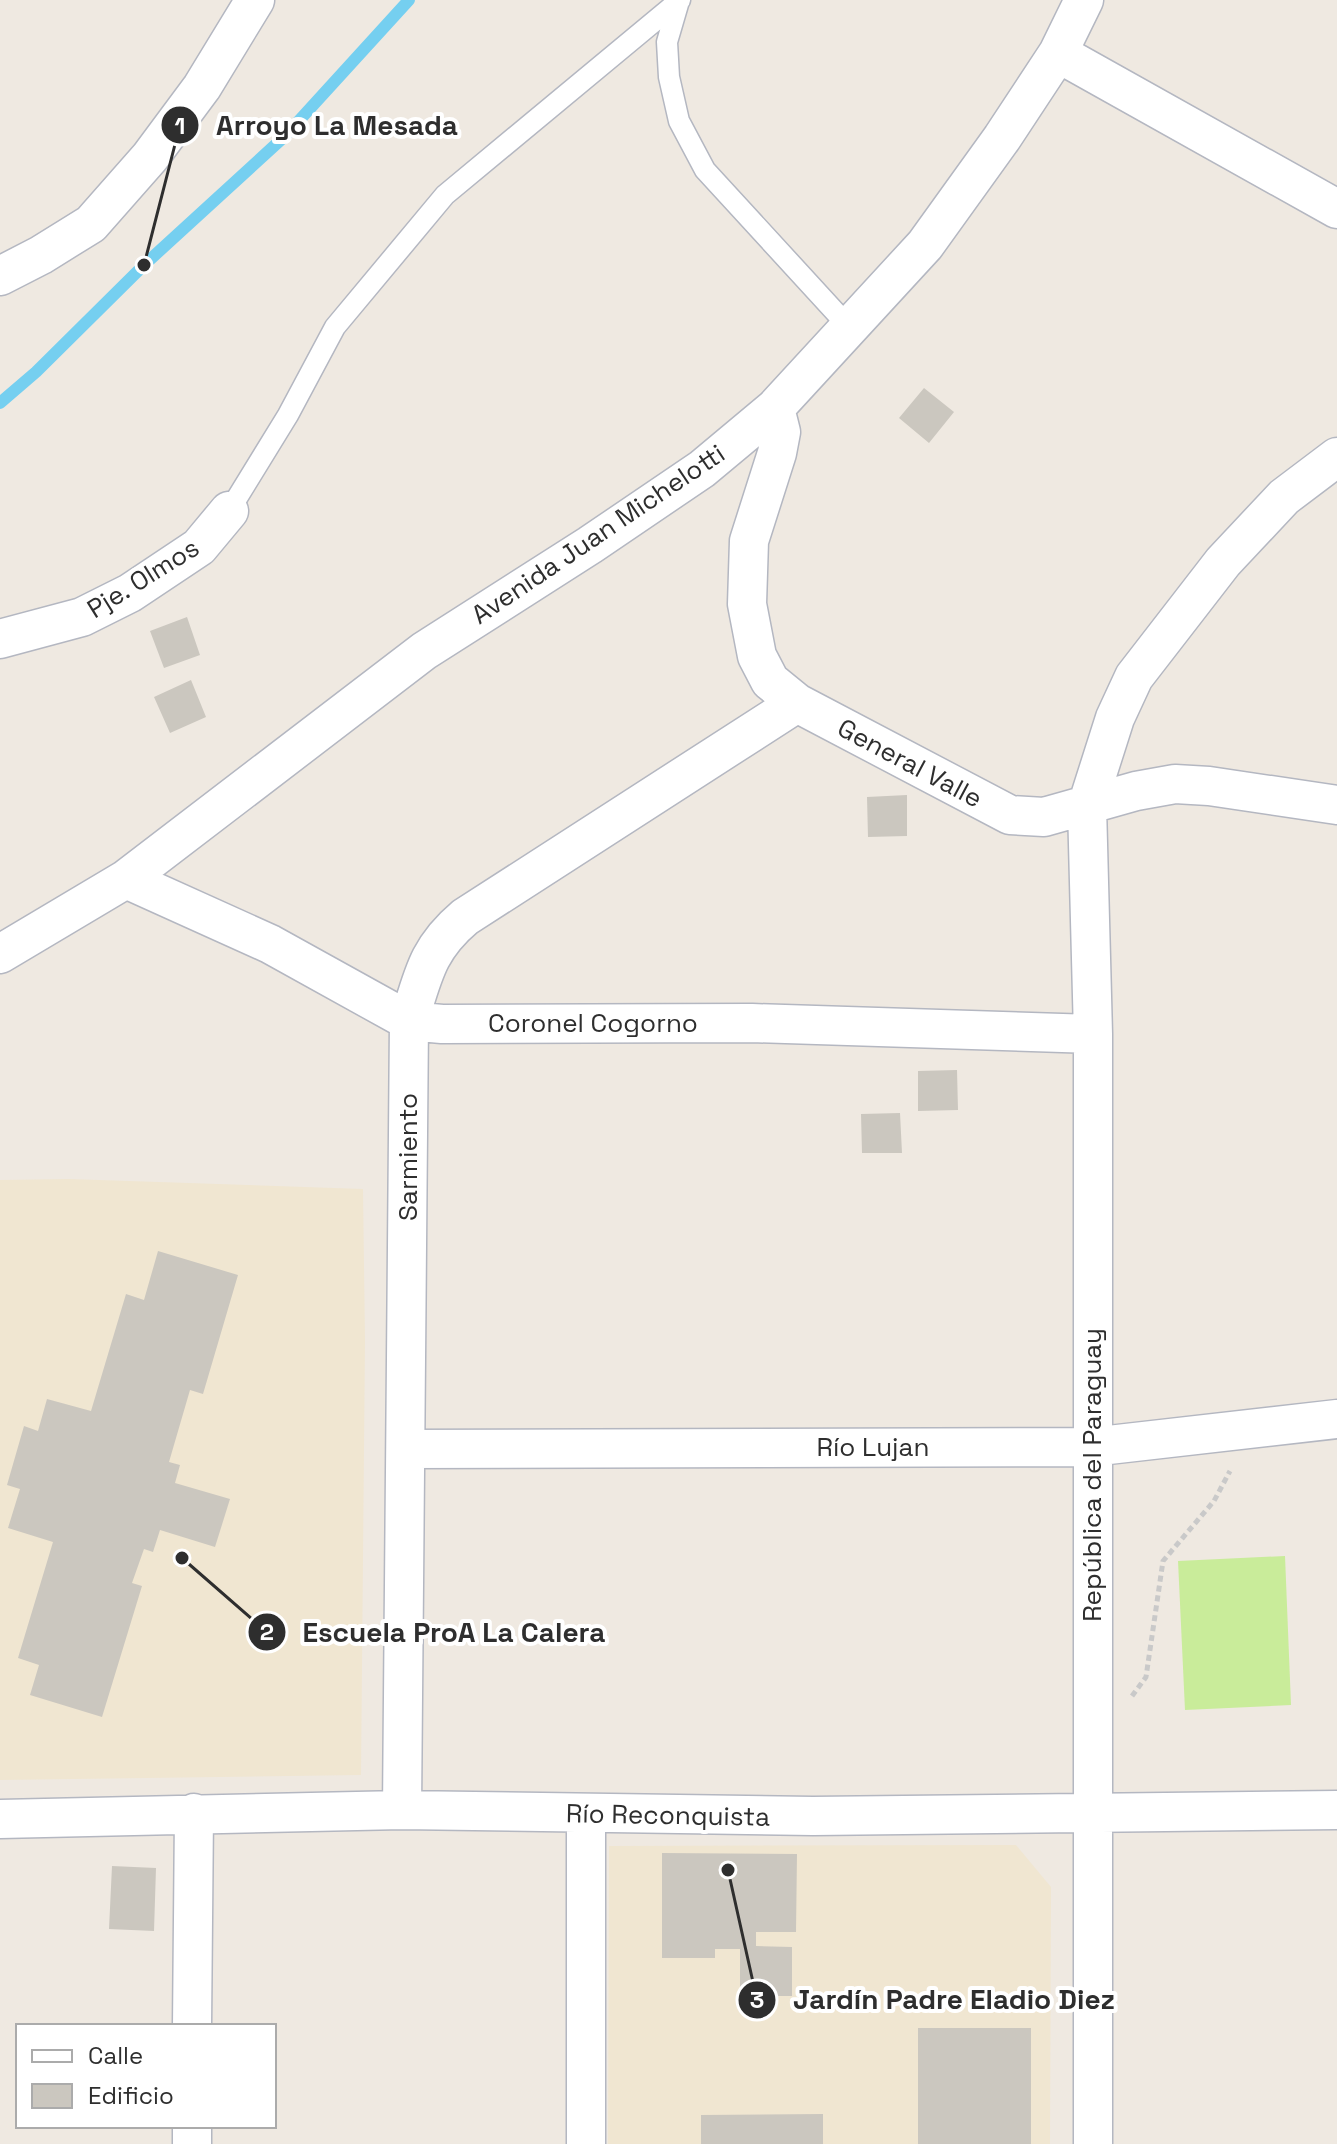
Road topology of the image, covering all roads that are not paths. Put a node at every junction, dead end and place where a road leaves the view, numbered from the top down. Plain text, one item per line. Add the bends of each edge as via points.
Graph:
1 (255, 0) edge
2 (680, 0) edge
3 (1084, 0) edge
4 (1058, 53) junction
5 (1337, 209) edge
6 (0, 276) edge
7 (849, 327) junction
8 (775, 408) junction
9 (1337, 457) edge
10 (229, 511) joint
11 (0, 639) edge
12 (797, 703) junction
13 (1337, 805) edge
14 (1087, 806) junction
15 (126, 879) junction
16 (0, 954) edge
17 (409, 1021) junction
18 (1093, 1034) junction
19 (1337, 1419) edge
20 (1091, 1447) junction
21 (407, 1449) junction
22 (402, 1810) junction
23 (1337, 1810) edge
24 (194, 1813) junction
25 (1092, 1813) junction
26 (586, 1814) junction
27 (0, 1819) edge
28 (192, 2024) edge
29 (586, 2144) edge
30 (1093, 2144) edge

1 - 6 street via 202,87 91,224
2 - 7 lane via 667,42 679,121 705,170
2 - 10 lane via 445,195 335,327
3 - 4 street, Avenida Juan Michelotti
4 - 5 street
4 - 7 street, Avenida Juan Michelotti via 925,245
7 - 8 street, Avenida Juan Michelotti
8 - 12 street, General Valle via 781,432 749,541 747,604 757,656 770,681
8 - 15 street, Avenida Juan Michelotti via 702,469 424,651
9 - 14 street, República del Paraguay via 1284,497 1223,562 1134,677
10 - 11 street, Pje. Olmos via 199,547 130,593 82,617
12 - 14 street, General Valle via 1010,815 1044,817
12 - 17 street, Sarmiento via 443,935 427,963
13 - 14 street, General Valle via 1175,784
14 - 18 street, República del Paraguay
15 - 16 street, Avenida Juan Michelotti
15 - 17 street, Coronel Cogorno via 270,944
17 - 18 street, Coronel Cogorno via 752,1023
17 - 21 street, Sarmiento
18 - 20 street, República del Paraguay
19 - 20 street, Río Lujan
20 - 21 street, Río Lujan
20 - 25 street, República del Paraguay
21 - 22 street, Sarmiento
22 - 24 street, Río Reconquista
22 - 26 street, Río Reconquista
23 - 25 street, Río Reconquista
24 - 27 street, Río Reconquista
24 - 28 street
25 - 26 street, Río Reconquista
25 - 30 street, República del Paraguay
26 - 29 street

